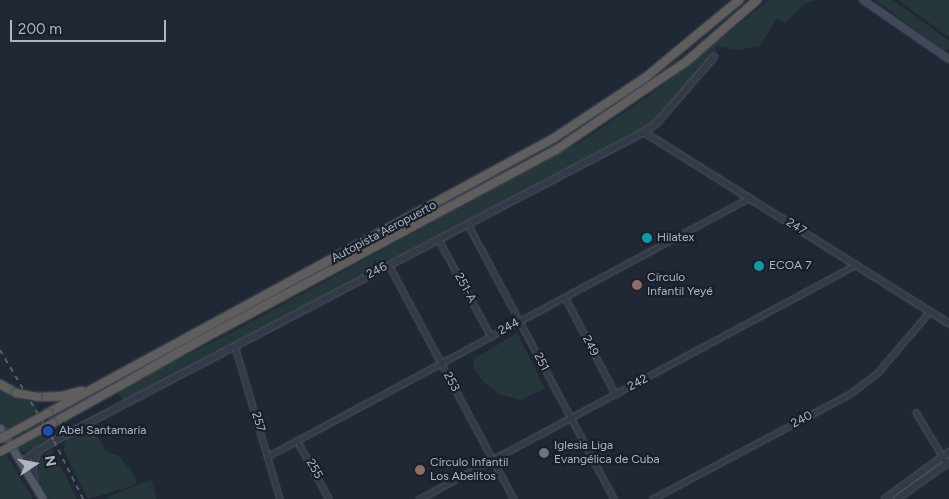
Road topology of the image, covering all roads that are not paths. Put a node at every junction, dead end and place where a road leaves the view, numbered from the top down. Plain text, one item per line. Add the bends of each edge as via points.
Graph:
1 (739, 0) edge
2 (757, 0) edge
3 (863, 0) edge
4 (714, 57) dead end
5 (949, 60) edge
6 (644, 132) junction
7 (749, 198) junction
8 (468, 224) junction
9 (439, 240) junction
10 (389, 265) junction
11 (856, 265) junction
12 (565, 297) junction
13 (930, 311) junction
14 (519, 321) junction
15 (949, 323) edge
16 (491, 336) junction
17 (235, 346) junction
18 (441, 363) junction
19 (109, 380) junction
20 (0, 384) edge
21 (616, 395) junction
22 (916, 412) dead end
23 (571, 419) junction
24 (0, 428) edge
25 (0, 438) edge
26 (297, 440) junction
27 (39, 450) junction
28 (0, 452) edge
29 (949, 452) edge
30 (268, 456) junction
31 (493, 460) junction
32 (946, 461) edge
33 (21, 462) junction
34 (35, 485) junction
35 (43, 499) edge
36 (280, 499) edge
37 (329, 499) edge
38 (419, 499) edge
39 (514, 499) edge
40 (614, 499) edge
41 (653, 499) edge
42 (885, 499) edge
43 (897, 499) edge

1 - 19 highway, Autopista Aeropuerto via 646,77 554,138
2 - 28 highway, Autopista Aeropuerto, bridge via 687,61 556,150
3 - 5 main road
4 - 6 street, 246 via 658,124
6 - 7 street, 247
6 - 8 street, 246
7 - 11 street, 247
7 - 12 street, 244
8 - 9 street, 246
8 - 14 street, 251
9 - 10 street, 246
9 - 16 street, 251-A
10 - 17 street, 246
10 - 18 street, 253
11 - 13 street, 247
11 - 21 street, 242
12 - 14 street, 244
12 - 21 street, 249
13 - 15 street, 247
13 - 41 street, 240 via 878,372 848,395
14 - 16 street, 244
14 - 23 street, 251
16 - 18 street, 244
17 - 27 street, 246
17 - 30 street, 257
18 - 26 street, 244
18 - 31 street, 253
19 - 20 highway, bridge via 62,396 38,397 16,393
19 - 25 highway, Autopista Aeropuerto, bridge
21 - 23 street, 242
22 - 32 street
23 - 31 street, 242
23 - 40 street, 251
24 - 33 main road
26 - 30 street, 244
26 - 37 street, 255
27 - 33 street, 246
27 - 34 street via 33,466
29 - 32 street
30 - 36 street, 257
31 - 38 street, 242
31 - 39 street, 253
32 - 42 street
32 - 43 street
33 - 34 main road
34 - 35 main road

